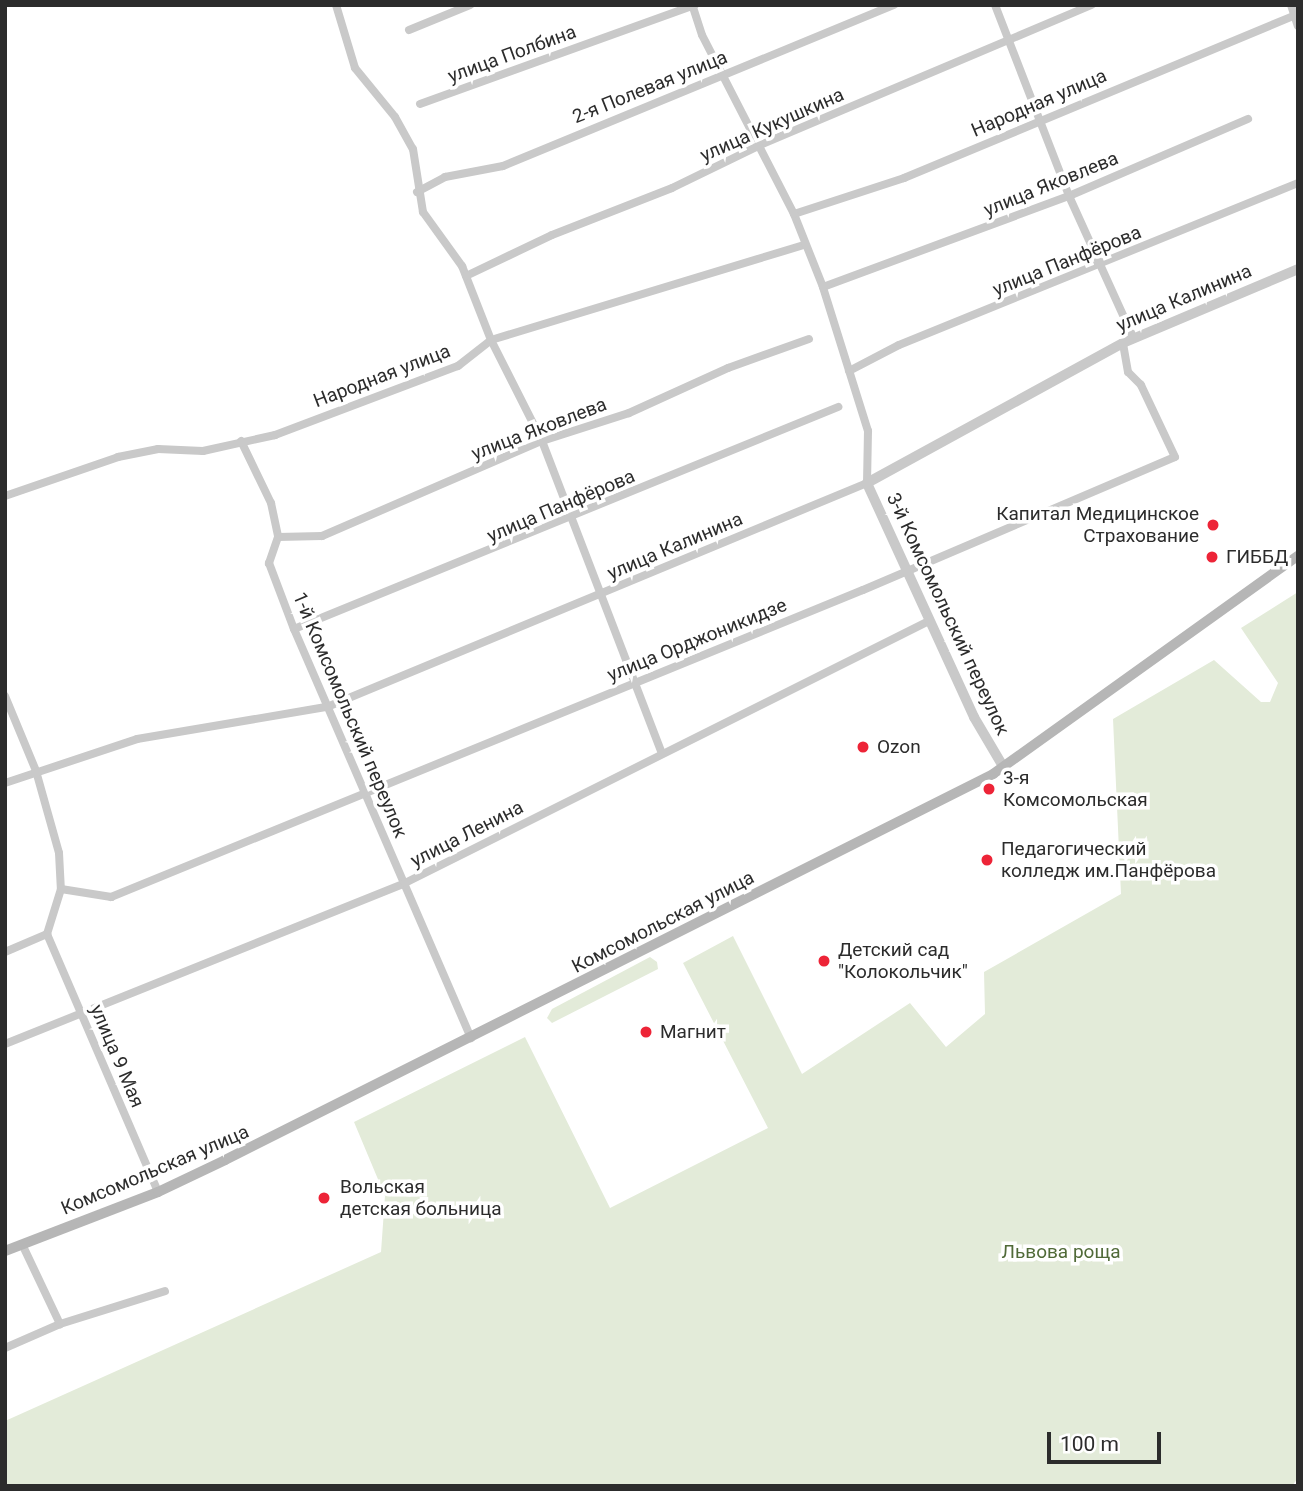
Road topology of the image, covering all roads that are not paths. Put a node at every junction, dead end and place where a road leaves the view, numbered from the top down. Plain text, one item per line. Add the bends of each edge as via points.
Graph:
1 (335, 5) edge
2 (470, 5) edge
3 (894, 5) edge
4 (995, 5) edge
5 (1091, 5) edge
6 (1291, 5) edge
7 (693, 6) edge
8 (1294, 16) junction
9 (1298, 26) edge
10 (409, 30) dead end
11 (1010, 43) junction
12 (723, 74) junction
13 (420, 104) dead end
14 (1248, 119) dead end
15 (1042, 120) junction
16 (760, 145) junction
17 (1298, 183) edge
18 (417, 192) junction
19 (1069, 196) junction
20 (794, 214) junction
21 (803, 245) junction
22 (1102, 264) junction
23 (1298, 269) edge
24 (467, 276) junction
25 (823, 288) junction
26 (1134, 338) junction
27 (809, 339) dead end
28 (491, 340) junction
29 (1124, 342) junction
30 (849, 371) junction
31 (838, 407) dead end
32 (241, 441) junction
33 (542, 441) junction
34 (867, 483) junction
35 (5, 496) edge
36 (570, 519) junction
37 (278, 537) junction
38 (1298, 556) edge
39 (906, 570) junction
40 (604, 595) junction
41 (929, 621) junction
42 (294, 629) junction
43 (636, 681) junction
44 (5, 696) edge
45 (327, 707) junction
46 (662, 754) junction
47 (1004, 768) junction
48 (36, 771) junction
49 (5, 783) edge
50 (368, 792) junction
51 (405, 883) junction
52 (61, 889) junction
53 (47, 934) junction
54 (5, 952) edge
55 (81, 1014) junction
56 (471, 1038) junction
57 (5, 1044) edge
58 (158, 1192) junction
59 (22, 1244) junction
60 (5, 1251) edge
61 (164, 1291) dead end
62 (60, 1324) junction
63 (5, 1348) edge

1 - 18 street via 355,68 395,117 413,149
2 - 10 street
3 - 12 street, 2-я Полевая улица
4 - 11 street
5 - 11 street, улица Кукушкина
6 - 8 street
7 - 12 street, 3-й Комсомольский переулок
7 - 13 street, улица Полбина
8 - 9 street
8 - 15 street, Народная улица
11 - 15 street
11 - 16 street, улица Кукушкина
12 - 16 street, 3-й Комсомольский переулок
12 - 18 street, 2-я Полевая улица via 503,166 445,177
14 - 19 street, улица Яковлева
15 - 19 street
15 - 20 street, Народная улица via 904,178
16 - 20 street, 3-й Комсомольский переулок
16 - 24 street, улица Кукушкина
17 - 22 street, улица Панфёрова
18 - 24 street via 436,236
19 - 22 street
19 - 25 street, улица Яковлева
20 - 21 street, 3-й Комсомольский переулок
21 - 25 street, 3-й Комсомольский переулок
21 - 28 street, Народная улица
22 - 26 street
22 - 30 street, улица Панфёрова via 899,345
23 - 26 street, улица Калинина
24 - 28 street
25 - 30 street, 3-й Комсомольский переулок
26 - 29 street, улица Калинина
27 - 33 street, улица Яковлева via 728,368 629,413
28 - 32 street, Народная улица via 458,366 275,435
28 - 33 street
29 - 34 street, улица Калинина
29 - 39 street, улица Орджоникидзе via 1128,372 1142,385 1175,457
30 - 34 street, 3-й Комсомольский переулок via 868,431
31 - 36 street, улица Панфёрова
32 - 35 street, Народная улица via 203,451 158,449 118,457
32 - 37 street, 1-й Комсомольский переулок via 271,503
33 - 36 street
33 - 37 street, улица Яковлева via 322,536
34 - 39 street, 3-й Комсомольский переулок
34 - 40 street, улица Калинина
36 - 40 street
36 - 42 street, улица Панфёрова
37 - 42 street, 1-й Комсомольский переулок via 269,563
38 - 47 main road, Комсомольская улица
39 - 41 street, 3-й Комсомольский переулок
39 - 43 street, улица Орджоникидзе
40 - 43 street
40 - 45 street, улица Калинина
41 - 46 street, улица Ленина
41 - 47 street, 3-й Комсомольский переулок via 974,718
42 - 45 street, 1-й Комсомольский переулок
43 - 46 street
43 - 50 street, улица Орджоникидзе
44 - 48 street
45 - 48 street, улица Калинина via 137,739
45 - 50 street, 1-й Комсомольский переулок
46 - 51 street, улица Ленина
47 - 56 main road, Комсомольская улица
48 - 49 street, улица Калинина
48 - 52 street via 59,853
50 - 51 street, 1-й Комсомольский переулок
50 - 52 street, улица Орджоникидзе via 111,897
51 - 55 street, улица Ленина
51 - 56 street, 1-й Комсомольский переулок
52 - 53 street
53 - 54 street
53 - 55 street, улица 9 Мая
55 - 57 street, улица Ленина
55 - 58 street, улица 9 Мая
56 - 58 main road, Комсомольская улица
58 - 59 main road, Комсомольская улица
59 - 60 main road, Комсомольская улица
59 - 62 street
61 - 62 street
62 - 63 street

